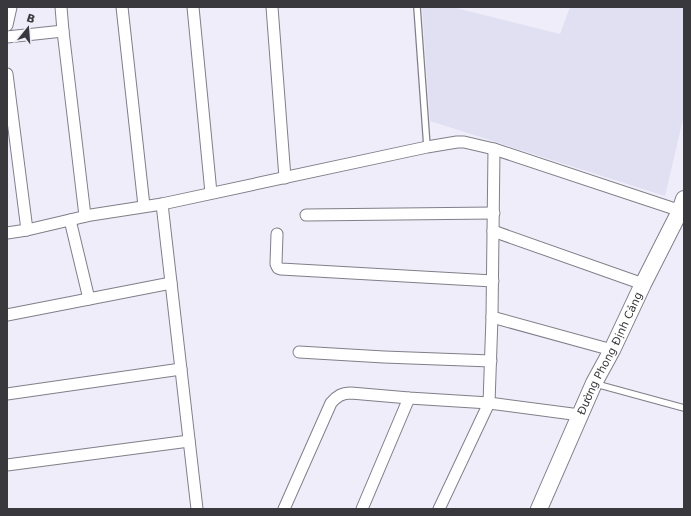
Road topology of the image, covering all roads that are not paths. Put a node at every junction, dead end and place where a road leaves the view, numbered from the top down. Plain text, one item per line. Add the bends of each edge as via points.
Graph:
1 (11, 7) edge
2 (61, 7) edge
3 (122, 7) edge
4 (193, 7) edge
5 (272, 7) edge
6 (417, 7) edge
7 (7, 25) edge
8 (63, 31) junction
9 (7, 37) edge
10 (7, 74) edge
11 (427, 147) junction
12 (494, 149) junction
13 (285, 178) junction
14 (211, 192) junction
15 (162, 204) junction
16 (144, 206) junction
17 (683, 207) edge
18 (494, 213) junction
19 (306, 215) dead end
20 (85, 216) junction
21 (70, 220) junction
22 (27, 230) junction
23 (493, 231) junction
24 (7, 233) edge
25 (277, 234) dead end
26 (493, 281) junction
27 (171, 283) junction
28 (643, 284) junction
29 (88, 299) junction
30 (7, 315) edge
31 (492, 317) junction
32 (612, 350) junction
33 (299, 352) dead end
34 (491, 361) junction
35 (181, 369) junction
36 (594, 383) junction
37 (7, 394) edge
38 (409, 398) junction
39 (489, 403) junction
40 (684, 408) edge
41 (580, 415) junction
42 (189, 441) junction
43 (7, 465) edge
44 (197, 509) edge
45 (284, 509) edge
46 (362, 509) edge
47 (439, 509) edge
48 (539, 509) edge

1 - 7 street
2 - 8 street
3 - 16 street
4 - 14 street
5 - 13 street
6 - 11 lane
8 - 9 street
8 - 20 street
10 - 22 street
11 - 12 street via 464,142
11 - 13 street
12 - 17 street
12 - 18 street
13 - 14 street
14 - 15 street
15 - 16 street
15 - 27 street
16 - 20 street
17 - 28 street, Đường Phong Định Cảng
18 - 19 street
18 - 23 street
20 - 21 street
21 - 22 street
21 - 29 street
22 - 24 street
23 - 26 street
23 - 28 street
25 - 26 street via 276,264 281,269
26 - 31 street
27 - 29 street
27 - 35 street
28 - 32 street, Đường Phong Định Cảng
29 - 30 street
31 - 32 street
31 - 34 street
32 - 36 street, Đường Phong Định Cảng
33 - 34 street
34 - 39 street
35 - 37 street
35 - 42 street
36 - 40 lane
36 - 41 street, Đường Phong Định Cảng
38 - 39 street
38 - 45 street via 351,393 344,393 335,398
38 - 46 street
39 - 41 street
39 - 47 street
41 - 48 street, Đường Phong Định Cảng
42 - 43 street
42 - 44 street

